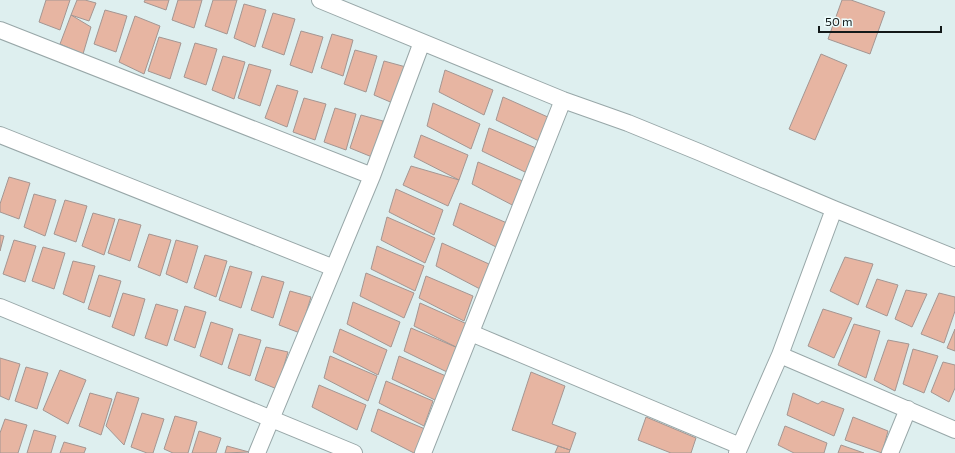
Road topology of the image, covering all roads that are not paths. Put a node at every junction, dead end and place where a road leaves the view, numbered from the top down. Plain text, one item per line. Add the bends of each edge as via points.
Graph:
1 (320, 0) edge
2 (0, 30) edge
3 (422, 42) junction
4 (563, 100) junction
5 (0, 136) edge
6 (372, 176) junction
7 (834, 209) junction
8 (955, 258) edge
9 (334, 268) junction
10 (0, 307) edge
11 (471, 333) junction
12 (780, 355) junction
13 (908, 409) junction
14 (271, 418) junction
15 (955, 430) edge
16 (738, 449) edge
17 (257, 453) edge
18 (354, 453) edge
19 (424, 453) edge
20 (890, 453) edge

1 - 3 street
2 - 6 street
3 - 4 street
3 - 6 street
4 - 7 street via 663,137
4 - 11 street
5 - 9 street
6 - 9 street
7 - 8 street
7 - 12 street
9 - 14 street
10 - 14 street
11 - 16 street
11 - 19 street
12 - 13 street
12 - 16 street
13 - 15 street
13 - 20 street
14 - 17 street
14 - 18 street

